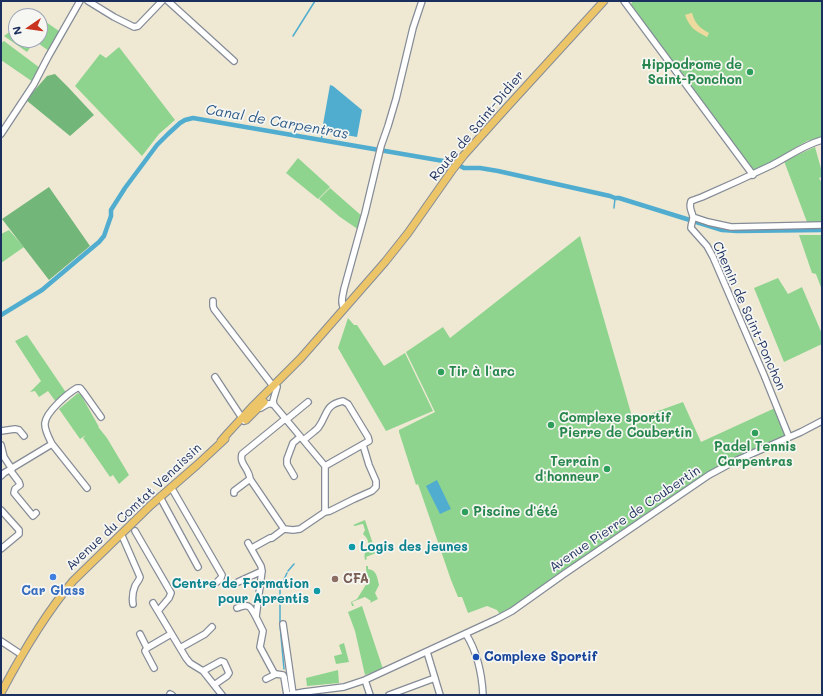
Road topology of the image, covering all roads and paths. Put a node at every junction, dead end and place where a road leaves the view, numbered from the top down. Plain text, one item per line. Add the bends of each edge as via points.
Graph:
1 (80, 1) edge
2 (88, 1) edge
3 (162, 1) edge
4 (168, 1) edge
5 (422, 1) edge
6 (604, 1) edge
7 (624, 1) edge
8 (234, 61) dead end
9 (2, 132) edge
10 (822, 140) edge
11 (752, 175) junction
12 (693, 217) junction
13 (822, 225) edge
14 (213, 301) dead end
15 (344, 308) junction
16 (215, 376) dead end
17 (273, 387) junction
18 (257, 402) junction
19 (272, 402) junction
20 (308, 402) dead end
21 (101, 417) dead end
22 (286, 419) junction
23 (243, 420) junction
24 (822, 421) edge
25 (1, 432) edge
26 (24, 436) dead end
27 (789, 437) junction
28 (302, 438) junction
29 (52, 444) junction
30 (1, 445) edge
31 (363, 445) junction
32 (325, 466) junction
33 (11, 469) junction
34 (1, 476) edge
35 (294, 476) dead end
36 (250, 479) junction
37 (171, 487) junction
38 (87, 488) dead end
39 (234, 493) dead end
40 (160, 497) junction
41 (1, 510) edge
42 (325, 512) junction
43 (36, 513) dead end
44 (284, 529) junction
45 (135, 531) dead end
46 (121, 534) junction
47 (248, 542) dead end
48 (252, 548) junction
49 (1, 549) edge
50 (198, 567) dead end
51 (262, 571) junction
52 (216, 582) dead end
53 (238, 582) dead end
54 (153, 603) dead end
55 (133, 604) dead end
56 (237, 608) dead end
57 (158, 611) junction
58 (256, 617) junction
59 (283, 624) dead end
60 (212, 627) dead end
61 (140, 634) dead end
62 (171, 634) junction
63 (466, 634) junction
64 (1, 641) edge
65 (147, 648) junction
66 (180, 648) junction
67 (426, 652) junction
68 (22, 655) junction
69 (154, 668) dead end
70 (203, 672) junction
71 (276, 674) junction
72 (435, 678) junction
73 (266, 679) dead end
74 (365, 680) junction
75 (214, 685) junction
76 (1, 693) edge
77 (292, 694) edge
78 (222, 695) edge
79 (370, 695) edge
80 (389, 695) edge
81 (440, 695) edge
82 (483, 695) edge

1 - 9 street via 34,84
2 - 3 street via 134,27
4 - 8 street
5 - 15 street via 344,289
6 - 15 main road, Route de Saint-Didier via 456,165 396,248
7 - 11 street
10 - 11 street
11 - 12 street, Chemin de Saint-Ponchon via 691,201
12 - 13 street via 731,227
12 - 27 street, Chemin de Saint-Ponchon via 691,228 713,257
14 - 17 street via 214,309
15 - 17 main road, Avenue du Comtat Venaissin
16 - 23 street
17 - 18 main road, Avenue du Comtat Venaissin
17 - 19 main road, Avenue du Comtat Venaissin
18 - 19 street via 266,398
18 - 23 main road, Avenue du Comtat Venaissin
19 - 22 street
19 - 23 main road, Avenue du Comtat Venaissin
20 - 22 street
21 - 29 street via 80,388 77,388 56,405 46,419 46,429
22 - 28 street
22 - 36 street via 242,454 241,461 250,474
23 - 37 main road, Avenue du Comtat Venaissin
24 - 27 street, Avenue Pierre de Coubertin
25 - 26 street via 15,429
27 - 63 street, Avenue Pierre de Coubertin via 709,475 512,611
28 - 31 street via 317,429 331,405 343,401 348,404 368,437 369,441
28 - 32 street
28 - 35 street via 294,443 287,459
29 - 33 street
29 - 38 street
30 - 33 street
31 - 32 street
31 - 42 street via 376,487
32 - 42 street
33 - 34 street
33 - 43 street via 20,485 14,493 33,516
36 - 39 street
36 - 44 street
37 - 40 main road, Avenue du Comtat Venaissin
37 - 52 street via 222,575
40 - 46 main road, Avenue du Comtat Venaissin
40 - 50 street
41 - 49 street via 20,532
42 - 44 street via 300,530
44 - 48 street
45 - 57 street via 171,593
46 - 55 street via 140,577 133,593
46 - 68 main road, Avenue du Comtat Venaissin via 69,586
47 - 48 street
48 - 51 street
51 - 53 street
51 - 58 street
54 - 57 street
56 - 58 street via 247,605
57 - 62 street
58 - 71 street via 263,631 260,647
59 - 77 street
60 - 66 street via 205,634
61 - 65 street
62 - 65 street
62 - 66 street
63 - 67 street, Avenue Pierre de Coubertin
63 - 82 street via 476,657
64 - 68 street
65 - 69 street via 145,651
66 - 70 street via 186,658
67 - 72 street
67 - 74 street, Avenue Pierre de Coubertin
68 - 76 main road, Avenue du Comtat Venaissin
70 - 75 street
70 - 75 street via 221,661 224,662 229,672
71 - 73 street
71 - 77 street via 283,675
72 - 80 street
72 - 81 street
74 - 77 street, Avenue Pierre de Coubertin via 344,687
74 - 79 street
75 - 78 street

